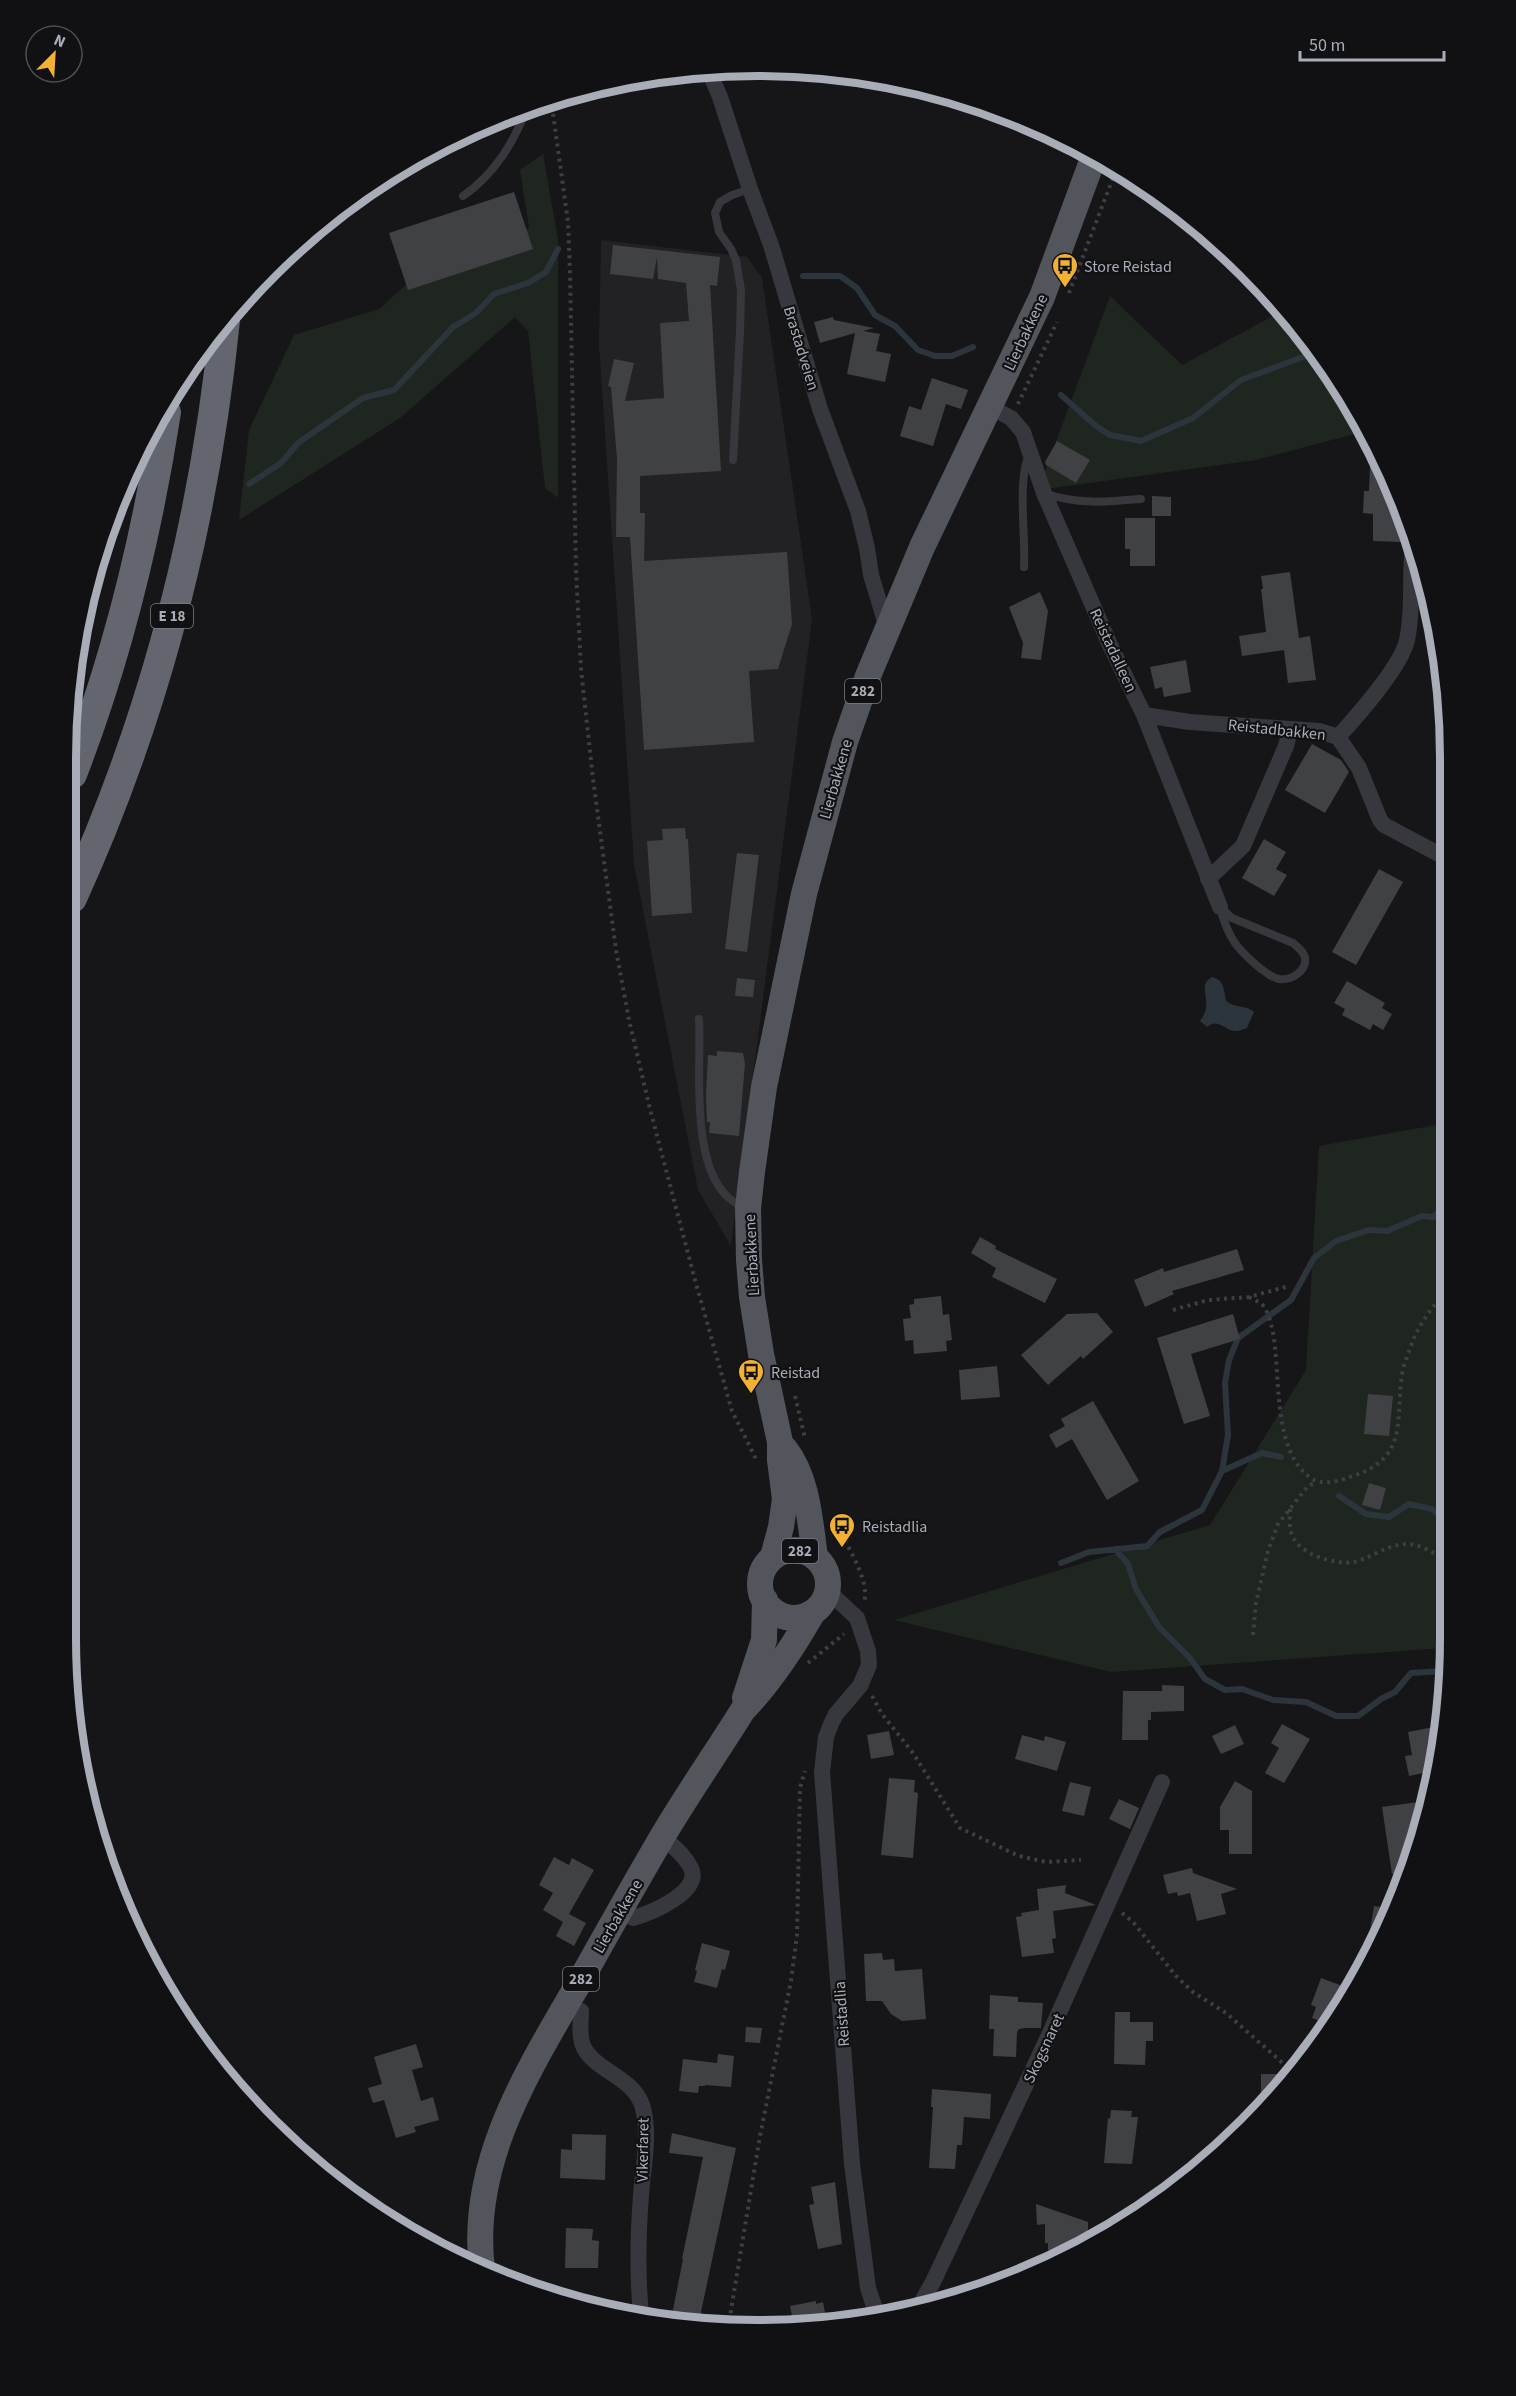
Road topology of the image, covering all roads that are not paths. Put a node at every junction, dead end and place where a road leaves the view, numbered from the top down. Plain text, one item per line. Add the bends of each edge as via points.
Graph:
1 (712, 78) edge
2 (522, 119) edge
3 (1091, 164) edge
4 (750, 189) junction
5 (463, 196) dead end
6 (223, 336) edge
7 (1000, 413) junction
8 (164, 425) edge
9 (1031, 452) junction
10 (733, 460) dead end
11 (1044, 493) junction
12 (1141, 499) dead end
13 (1024, 567) dead end
14 (1412, 569) edge
15 (887, 628) junction
16 (1144, 714) junction
17 (1290, 730) junction
18 (1338, 737) junction
19 (76, 763) edge
20 (1440, 854) edge
21 (1208, 879) junction
22 (76, 888) edge
23 (1220, 908) junction
24 (699, 1019) dead end
25 (748, 1208) junction
26 (780, 1442) junction
27 (773, 1557) junction
28 (815, 1557) junction
29 (828, 1592) junction
30 (765, 1600) junction
31 (813, 1612) junction
32 (742, 1710) junction
33 (1162, 1782) dead end
34 (662, 1836) junction
35 (633, 1918) dead end
36 (581, 2011) dead end
37 (481, 2261) edge
38 (924, 2298) edge
39 (641, 2309) edge
40 (875, 2309) edge

1 - 4 street, Brastadveien
2 - 5 lane via 495,169
3 - 7 main road, Lierbakkene / 282
4 - 10 lane via 720,202 715,213 719,232 736,260 741,290
4 - 15 street, Brastadveien via 771,245 820,409 858,512
6 - 22 highway, E 18 via 208,452 165,643 124,771
7 - 9 street, Reistadalleen via 1023,432
7 - 15 main road, Lierbakkene / 282 via 922,548
8 - 19 highway, E 18 via 128,599
9 - 11 street, Reistadalleen
9 - 13 lane via 1026,462 1023,499
11 - 12 lane via 1088,502
11 - 16 street, Reistadalleen
14 - 18 street, Reistadbakken via 1407,642 1380,686
15 - 25 main road, Lierbakkene / 282 via 845,742 804,894 764,1087
16 - 17 street, Reistadbakken
16 - 21 street, Reistadalleen
17 - 18 street, Reistadbakken via 1318,731
17 - 21 street via 1243,846
18 - 20 street via 1359,768 1384,825
21 - 23 street, Reistadalleen
23 - 23 lane, Reistadalleen via 1235,943 1256,963 1278,979 1298,975 1305,958 1293,943 1232,918
24 - 25 lane via 698,1091 705,1151 726,1197
25 - 26 main road, Lierbakkene / 282 via 752,1297
26 - 27 main road, Lierbakkene / 282 via 785,1498
26 - 28 main road, Lierbakkene / 282 via 799,1474
27 - 28 main road, 282 via 792,1550
27 - 30 main road, 282 via 761,1579
28 - 29 main road, 282 via 826,1570
29 - 31 main road, 282
29 - 40 street, Reistadlia via 857,1618 869,1665 860,1686 831,1724 822,1772 852,2164 868,2288
30 - 31 main road via 772,1610 789,1617
30 - 32 main road, Lierbakkene / 282 via 764,1640
31 - 32 main road, Lierbakkene / 282 via 765,1685
32 - 34 main road, Lierbakkene / 282
33 - 38 street, Skogsnaret via 1010,2119
34 - 35 street via 685,1857 693,1879 679,1897
34 - 37 main road, Lierbakkene / 282 via 537,2056 502,2128 483,2192
36 - 39 street, Vikerfaret via 580,2034 589,2055 633,2088 642,2105 645,2160 637,2255

